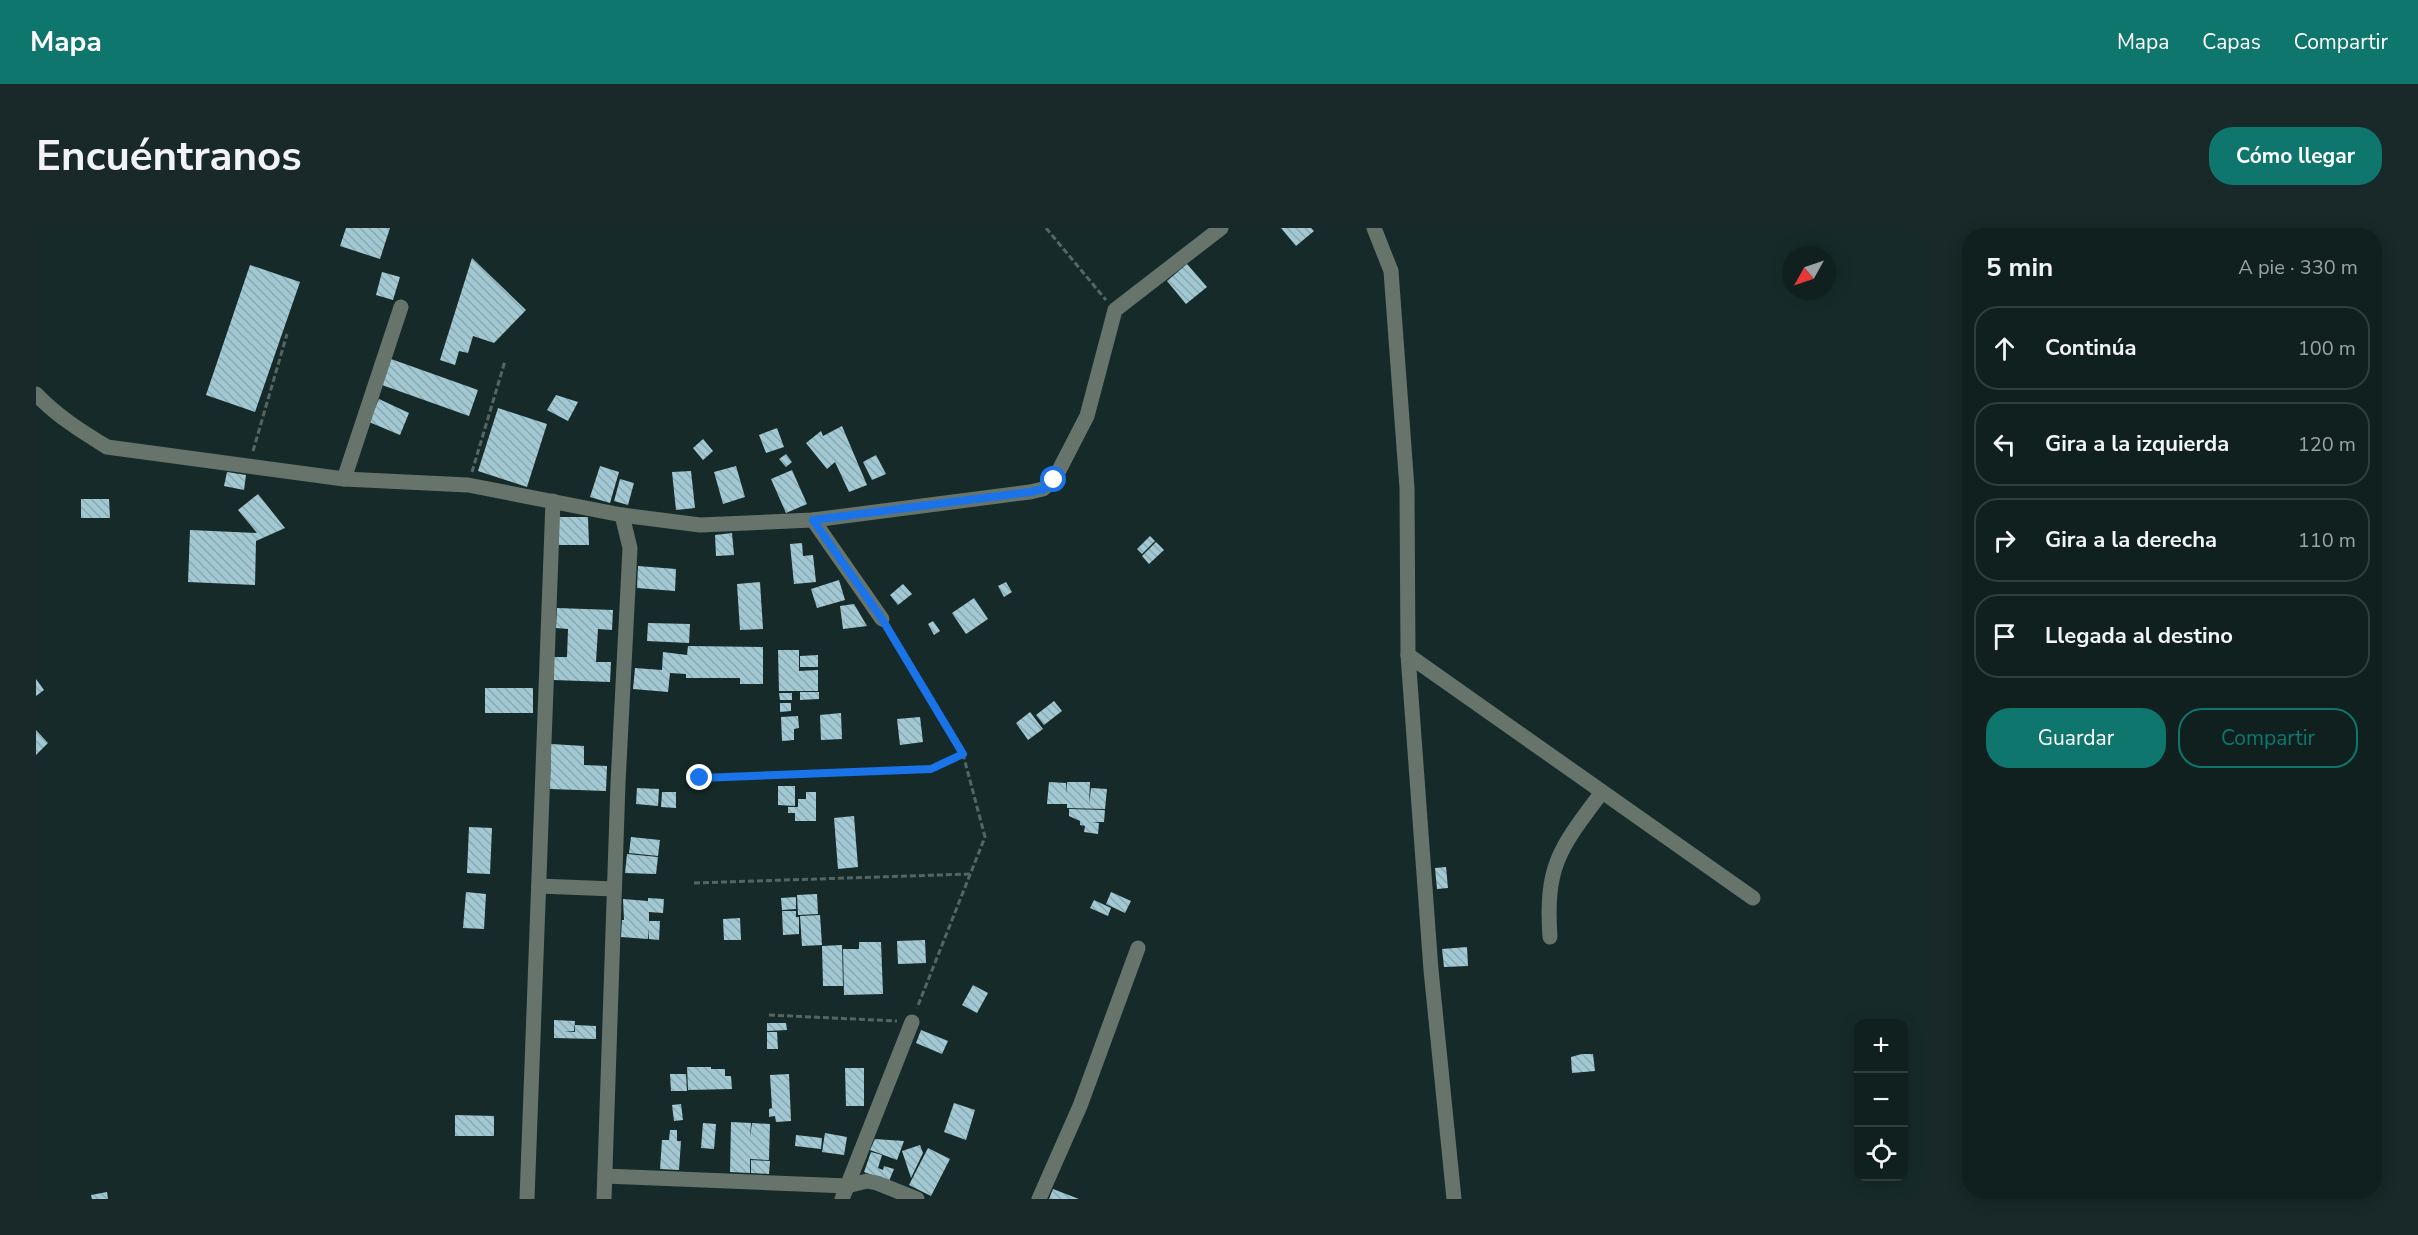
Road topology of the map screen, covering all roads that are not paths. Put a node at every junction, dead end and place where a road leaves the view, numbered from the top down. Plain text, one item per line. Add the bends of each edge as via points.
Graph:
1 (1221, 228) edge
2 (1374, 228) edge
3 (400, 307) dead end
4 (36, 394) edge
5 (344, 479) junction
6 (553, 501) junction
7 (622, 515) junction
8 (813, 520) junction
9 (882, 619) road end
10 (1408, 655) junction
11 (1602, 792) junction
12 (539, 886) junction
13 (614, 889) junction
14 (1753, 898) dead end
15 (1550, 937) dead end
16 (1138, 948) dead end
17 (912, 1022) road end
18 (605, 1176) junction
19 (845, 1193) edge
20 (527, 1199) edge
21 (604, 1199) edge
22 (916, 1199) edge
23 (1039, 1199) edge
24 (1454, 1199) edge

1 - 8 street via 1115,310 1086,416 1054,480 1044,489
2 - 10 street via 1391,282 1407,488
3 - 5 street
4 - 5 street via 77,429 107,447
5 - 6 street via 468,485
6 - 7 street
6 - 12 street
7 - 8 street via 700,525
7 - 13 street via 630,548
8 - 9 street
10 - 11 street
10 - 24 street via 1431,970
11 - 14 street
11 - 15 street via 1557,857 1550,884
12 - 13 street
12 - 20 street
13 - 18 street
16 - 23 street via 1080,1106
17 - 19 street
18 - 19 street
18 - 21 street
19 - 22 street via 867,1181

